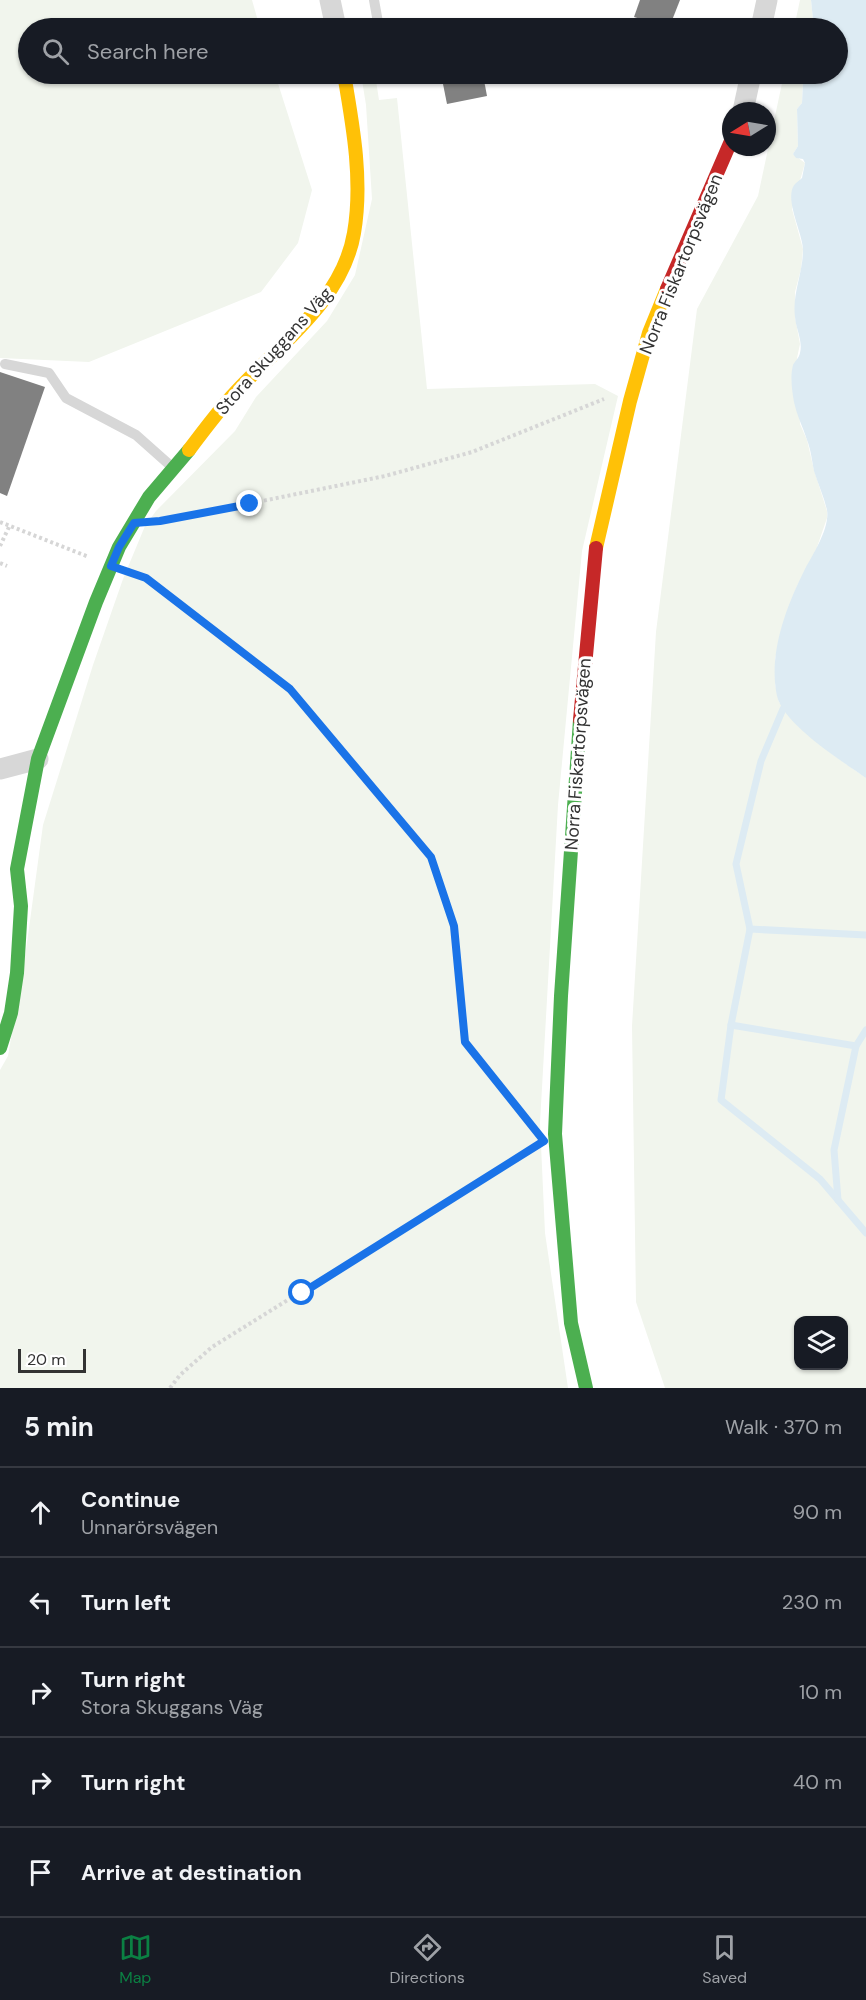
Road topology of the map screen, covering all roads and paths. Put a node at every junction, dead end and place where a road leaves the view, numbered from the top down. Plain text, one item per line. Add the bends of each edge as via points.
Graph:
1 (330, 0) edge
2 (374, 0) edge
3 (767, 0) edge
4 (334, 18) edge
5 (377, 18) edge
6 (763, 18) edge
7 (346, 84) edge
8 (749, 84) edge
9 (745, 102) edge
10 (724, 156) edge
11 (5, 363) dead end
12 (630, 401) junction
13 (174, 469) junction
14 (0, 522) edge
15 (134, 523) junction
16 (9, 527) junction
17 (0, 546) edge
18 (0, 563) edge
19 (7, 566) dead end
20 (111, 566) junction
21 (38, 759) junction
22 (0, 769) edge
23 (9, 865) edge
24 (0, 1048) edge
25 (550, 1137) junction
26 (170, 1388) edge
27 (586, 1388) edge

1 - 4 street
2 - 5 lane
3 - 6 street
7 - 13 street, Stora Skuggans Väg via 359,191 354,235 338,279 296,331 226,402
8 - 9 street
10 - 12 street, Norra Fiskartorpsvägen via 649,333
11 - 13 lane via 49,373 66,398 136,435
12 - 15 path via 610,397 472,452 386,476
12 - 25 street, Norra Fiskartorpsvägen via 597,540
13 - 15 street, Stora Skuggans Väg via 149,497
14 - 16 path
15 - 20 street, Stora Skuggans Väg
16 - 17 path
16 - 20 path
18 - 19 path
20 - 21 street, Stora Skuggans Väg
20 - 25 path via 146,578 290,689 431,857 454,926 465,1042
21 - 22 street
21 - 23 street, Stora Skuggans Väg
23 - 24 street, Stora Skuggans Väg via 21,906 17,974
25 - 26 path via 212,1347
25 - 27 street, Norra Fiskartorpsvägen via 571,1323

